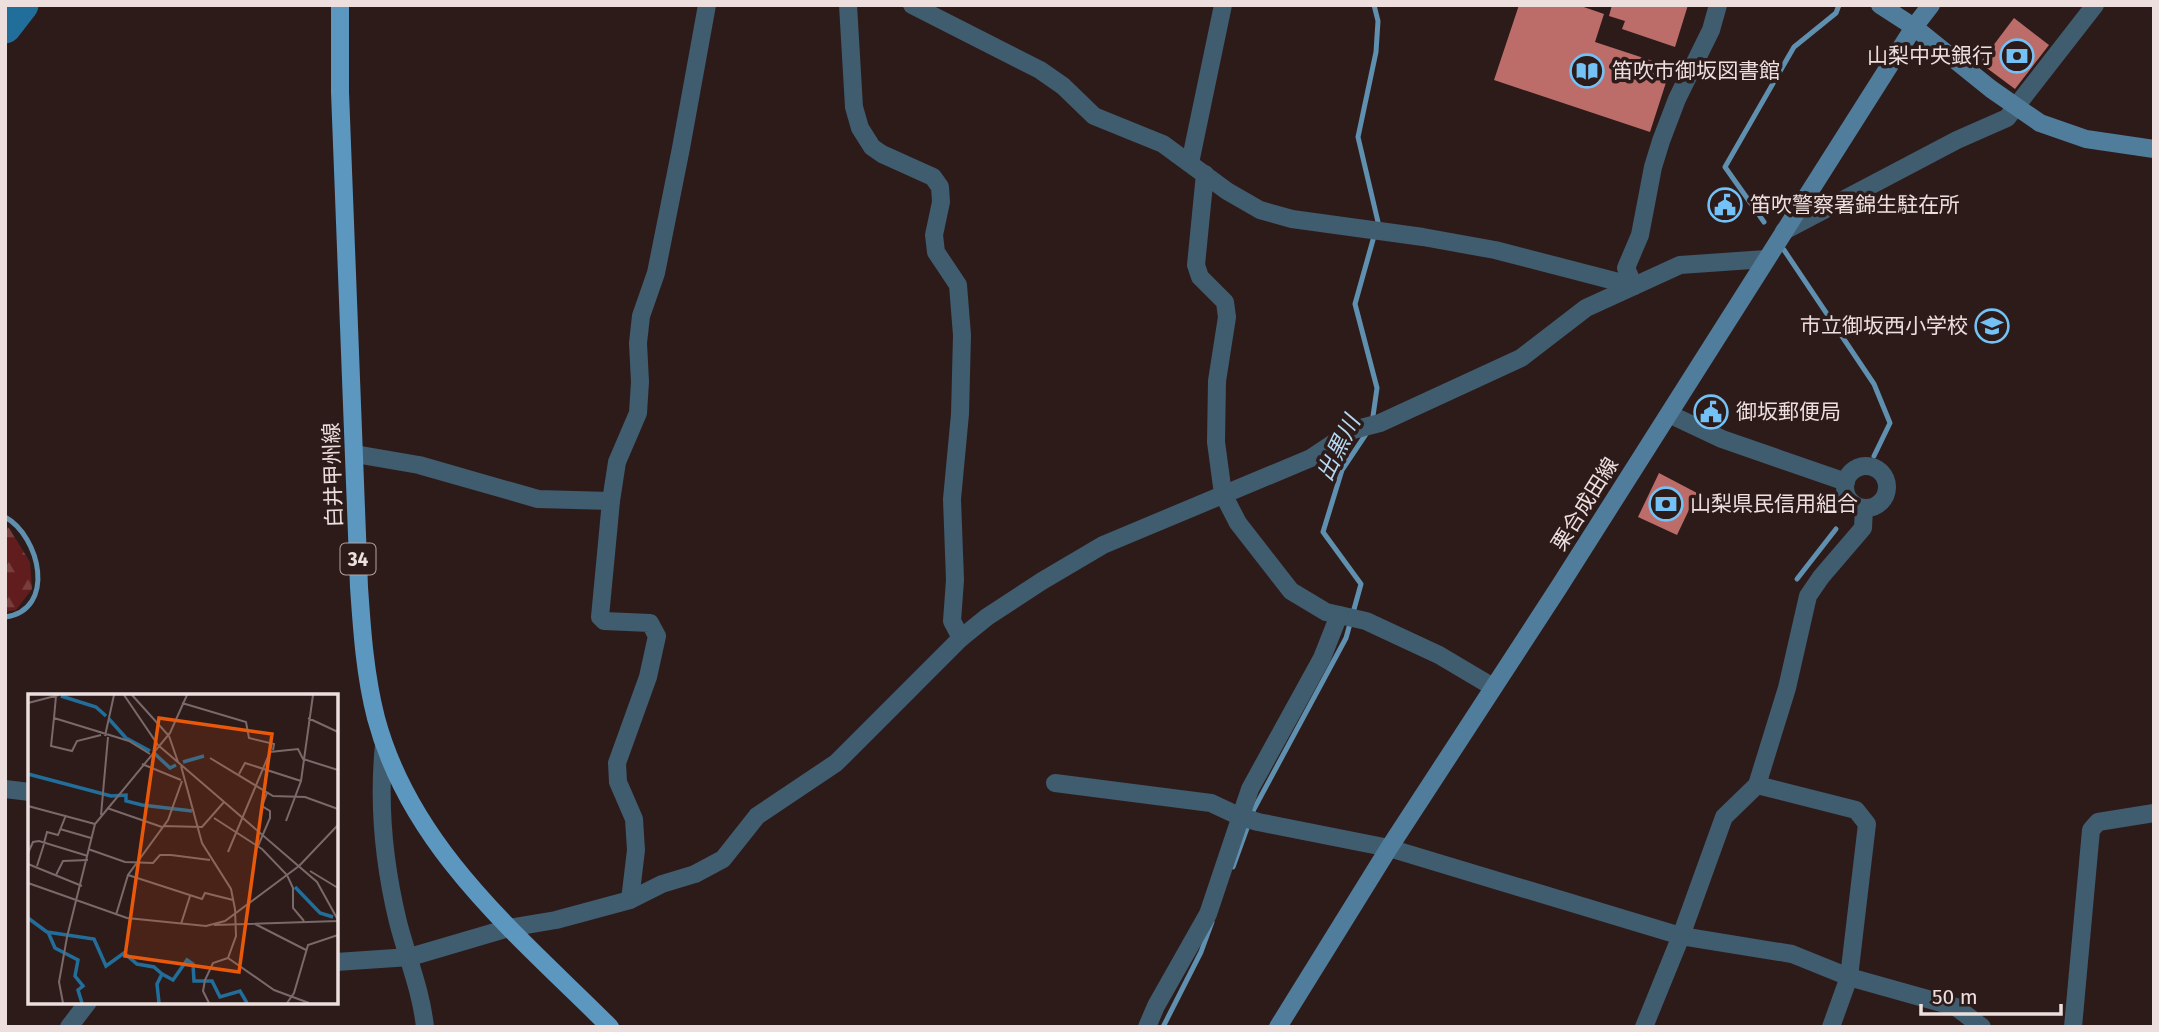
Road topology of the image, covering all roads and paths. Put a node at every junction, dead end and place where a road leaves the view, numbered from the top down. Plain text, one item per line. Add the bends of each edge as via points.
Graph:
1 (340, 5) edge
2 (707, 5) edge
3 (848, 5) edge
4 (912, 5) edge
5 (1223, 5) edge
6 (1718, 5) edge
7 (1880, 5) edge
8 (1931, 5) edge
9 (2095, 5) edge
10 (1914, 27) junction
11 (2017, 108) junction
12 (2154, 149) edge
13 (1197, 168) junction
14 (1784, 232) junction
15 (1766, 259) junction
16 (1634, 286) junction
17 (1669, 414) junction
18 (355, 454) junction
19 (1846, 482) junction
20 (1223, 494) junction
21 (611, 501) junction
22 (1864, 508) junction
23 (1339, 615) junction
24 (961, 638) junction
25 (1493, 687) junction
26 (384, 745) junction
27 (1055, 783) dead end
28 (1757, 785) junction
29 (5, 789) edge
30 (28, 792) edge
31 (2154, 813) edge
32 (1249, 820) junction
33 (1389, 848) junction
34 (630, 901) junction
35 (509, 928) junction
36 (1681, 936) junction
37 (410, 957) junction
38 (338, 962) edge
39 (1849, 977) junction
40 (86, 1004) edge
41 (69, 1027) edge
42 (425, 1027) edge
43 (610, 1027) edge
44 (1147, 1027) edge
45 (1278, 1027) edge
46 (1644, 1027) edge
47 (1831, 1027) edge
48 (1982, 1027) edge
49 (2073, 1027) edge

1 - 18 main road, 白井甲州線 / 34
2 - 21 street via 656,273 641,316 638,412 617,462
3 - 24 street via 854,107 860,128 872,148 933,177 940,187 936,251 958,285 962,335 952,621
4 - 13 street via 1040,70 1094,116 1163,144
5 - 13 street
6 - 16 street via 1712,30 1678,99 1653,167 1643,224 1626,268
7 - 10 main road
8 - 10 main road, 栗合成田線
9 - 11 street
10 - 11 main road
10 - 14 main road, 栗合成田線
11 - 12 main road via 2040,124 2086,139
11 - 14 street via 2007,118
13 - 16 street via 1260,210 1292,219 1495,250
13 - 20 street via 1196,265 1200,277 1225,302 1227,317 1217,381 1216,442
14 - 15 main road, 栗合成田線
15 - 16 street via 1679,265
15 - 17 main road, 栗合成田線
16 - 20 street via 1586,308 1521,358 1380,424 1356,429 1311,458
17 - 19 street via 1722,439
17 - 25 main road, 栗合成田線
18 - 21 street via 419,465 538,499
18 - 26 main road, 白井甲州線 / 34 via 362,643
19 - 22 street via 1849,500
19 - 22 street via 1860,467 1874,468 1884,478 1883,499
20 - 23 street via 1238,523 1291,592
20 - 24 street via 1104,545 1042,580
21 - 34 street via 600,617 650,623 657,636 648,677 617,763 618,782 634,820
22 - 28 street via 1863,528 1808,596 1787,688
23 - 25 street via 1364,621 1439,655
23 - 32 street via 1322,658 1251,789
24 - 34 street via 836,763 757,816 723,859
25 - 33 main road, 栗合成田線
26 - 35 main road, 白井甲州線 / 34 via 425,829
26 - 37 street via 380,783 385,843 398,922
27 - 32 street via 1211,803
28 - 36 street via 1724,817
28 - 39 street via 1856,810 1867,824
29 - 30 street
31 - 49 street via 2098,822 2091,830
32 - 33 street
32 - 44 street via 1208,914
33 - 36 street
33 - 45 main road, 栗合成田線
34 - 35 street
35 - 37 street
35 - 43 main road, 白井甲州線 / 34
36 - 39 street via 1792,954
36 - 46 street
37 - 38 street
37 - 42 street
39 - 47 street
39 - 48 street via 1956,1007
40 - 41 street

